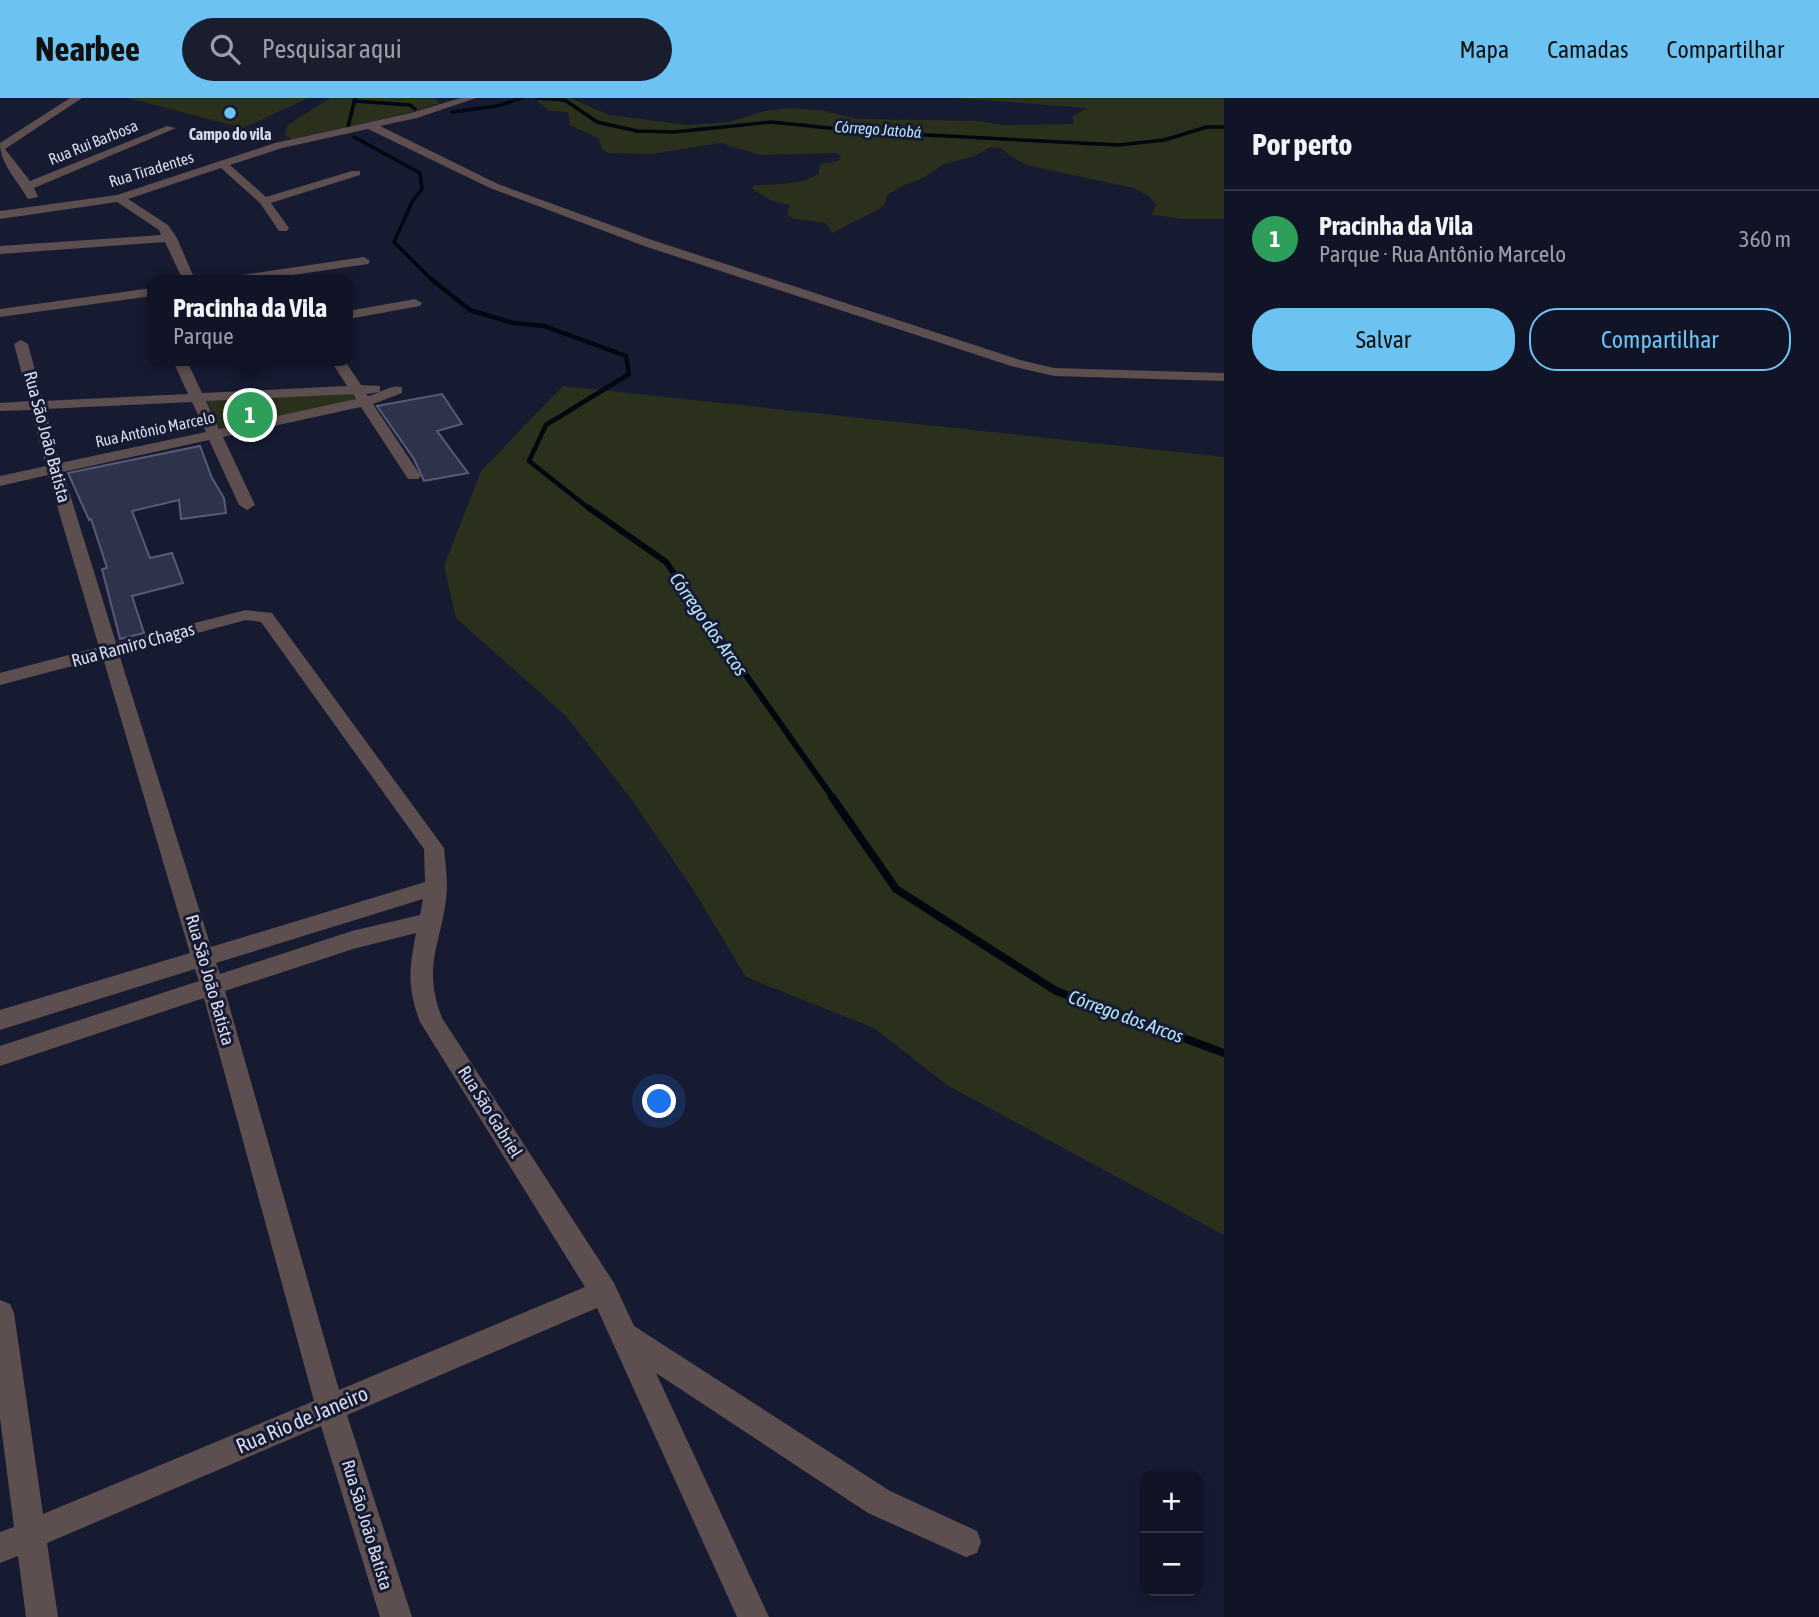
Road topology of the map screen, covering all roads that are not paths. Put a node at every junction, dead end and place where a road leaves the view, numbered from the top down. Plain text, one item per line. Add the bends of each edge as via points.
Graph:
1 (77, 98) edge
2 (471, 98) edge
3 (453, 101) edge
4 (370, 126) junction
5 (171, 128) dead end
6 (0, 149) edge
7 (223, 164) junction
8 (356, 173) dead end
9 (28, 186) junction
10 (119, 198) junction
11 (264, 201) junction
12 (37, 209) junction
13 (0, 215) edge
14 (283, 228) dead end
15 (171, 238) junction
16 (0, 250) edge
17 (364, 261) dead end
18 (187, 275) edge
19 (269, 275) edge
20 (147, 293) edge
21 (415, 303) dead end
22 (0, 313) edge
23 (353, 314) edge
24 (21, 344) dead end
25 (182, 366) edge
26 (341, 366) edge
27 (1224, 377) edge
28 (397, 390) dead end
29 (360, 396) junction
30 (196, 398) junction
31 (38, 405) junction
32 (0, 407) edge
33 (216, 434) junction
34 (54, 469) junction
35 (413, 476) dead end
36 (0, 481) edge
37 (247, 505) dead end
38 (266, 617) joint
39 (111, 651) junction
40 (0, 679) edge
41 (436, 887) junction
42 (428, 922) junction
43 (204, 958) junction
44 (212, 987) junction
45 (0, 1020) edge
46 (0, 1056) edge
47 (604, 1292) junction
48 (0, 1313) edge
49 (624, 1336) junction
50 (330, 1408) junction
51 (31, 1535) junction
52 (966, 1542) dead end
53 (0, 1548) edge
54 (42, 1617) edge
55 (396, 1617) edge
56 (753, 1617) edge

1 - 6 street
2 - 3 street, Rua Tiradentes
3 - 4 street, Rua Tiradentes
4 - 7 street, Rua Tiradentes via 279,145
4 - 27 street via 494,186 636,238 1016,363 1064,372
5 - 9 street, Rua Rui Barbosa
6 - 9 street
7 - 10 street, Rua Tiradentes
7 - 11 street
8 - 11 street
9 - 12 street
10 - 12 street, Rua Tiradentes
10 - 15 street via 164,228
11 - 14 street
12 - 13 street, Rua Tiradentes
15 - 16 street
15 - 18 street
17 - 19 street
20 - 22 street
21 - 23 street
24 - 31 street, Rua São João Batista
25 - 30 street
26 - 29 street
28 - 29 street, Rua Antônio Marcelo via 387,396
29 - 30 street
29 - 33 street, Rua Antônio Marcelo
29 - 35 street
30 - 31 street
30 - 33 street
31 - 32 street
31 - 34 street, Rua São João Batista
33 - 34 street, Rua Antônio Marcelo
33 - 37 street
34 - 36 street, Rua Antônio Marcelo
34 - 39 street, Rua São João Batista
38 - 39 street, Rua Ramiro Chagas via 246,615
38 - 41 street, Rua São Gabriel via 433,848
39 - 40 street, Rua Ramiro Chagas
39 - 43 street, Rua São João Batista
41 - 42 street, Rua São Gabriel
41 - 43 street
42 - 44 street via 352,940
42 - 47 street, Rua São Gabriel via 420,972 422,996 432,1022
43 - 44 street, Rua São João Batista
43 - 45 street
44 - 46 street
44 - 50 street, Rua São João Batista
47 - 49 street, Rua São Gabriel
47 - 50 street, Rua Rio de Janeiro
48 - 51 street
49 - 52 street via 879,1502
49 - 56 street, Rua São Gabriel
50 - 51 street, Rua Rio de Janeiro
50 - 55 street, Rua São João Batista
51 - 53 street, Rua Rio de Janeiro
51 - 54 street

